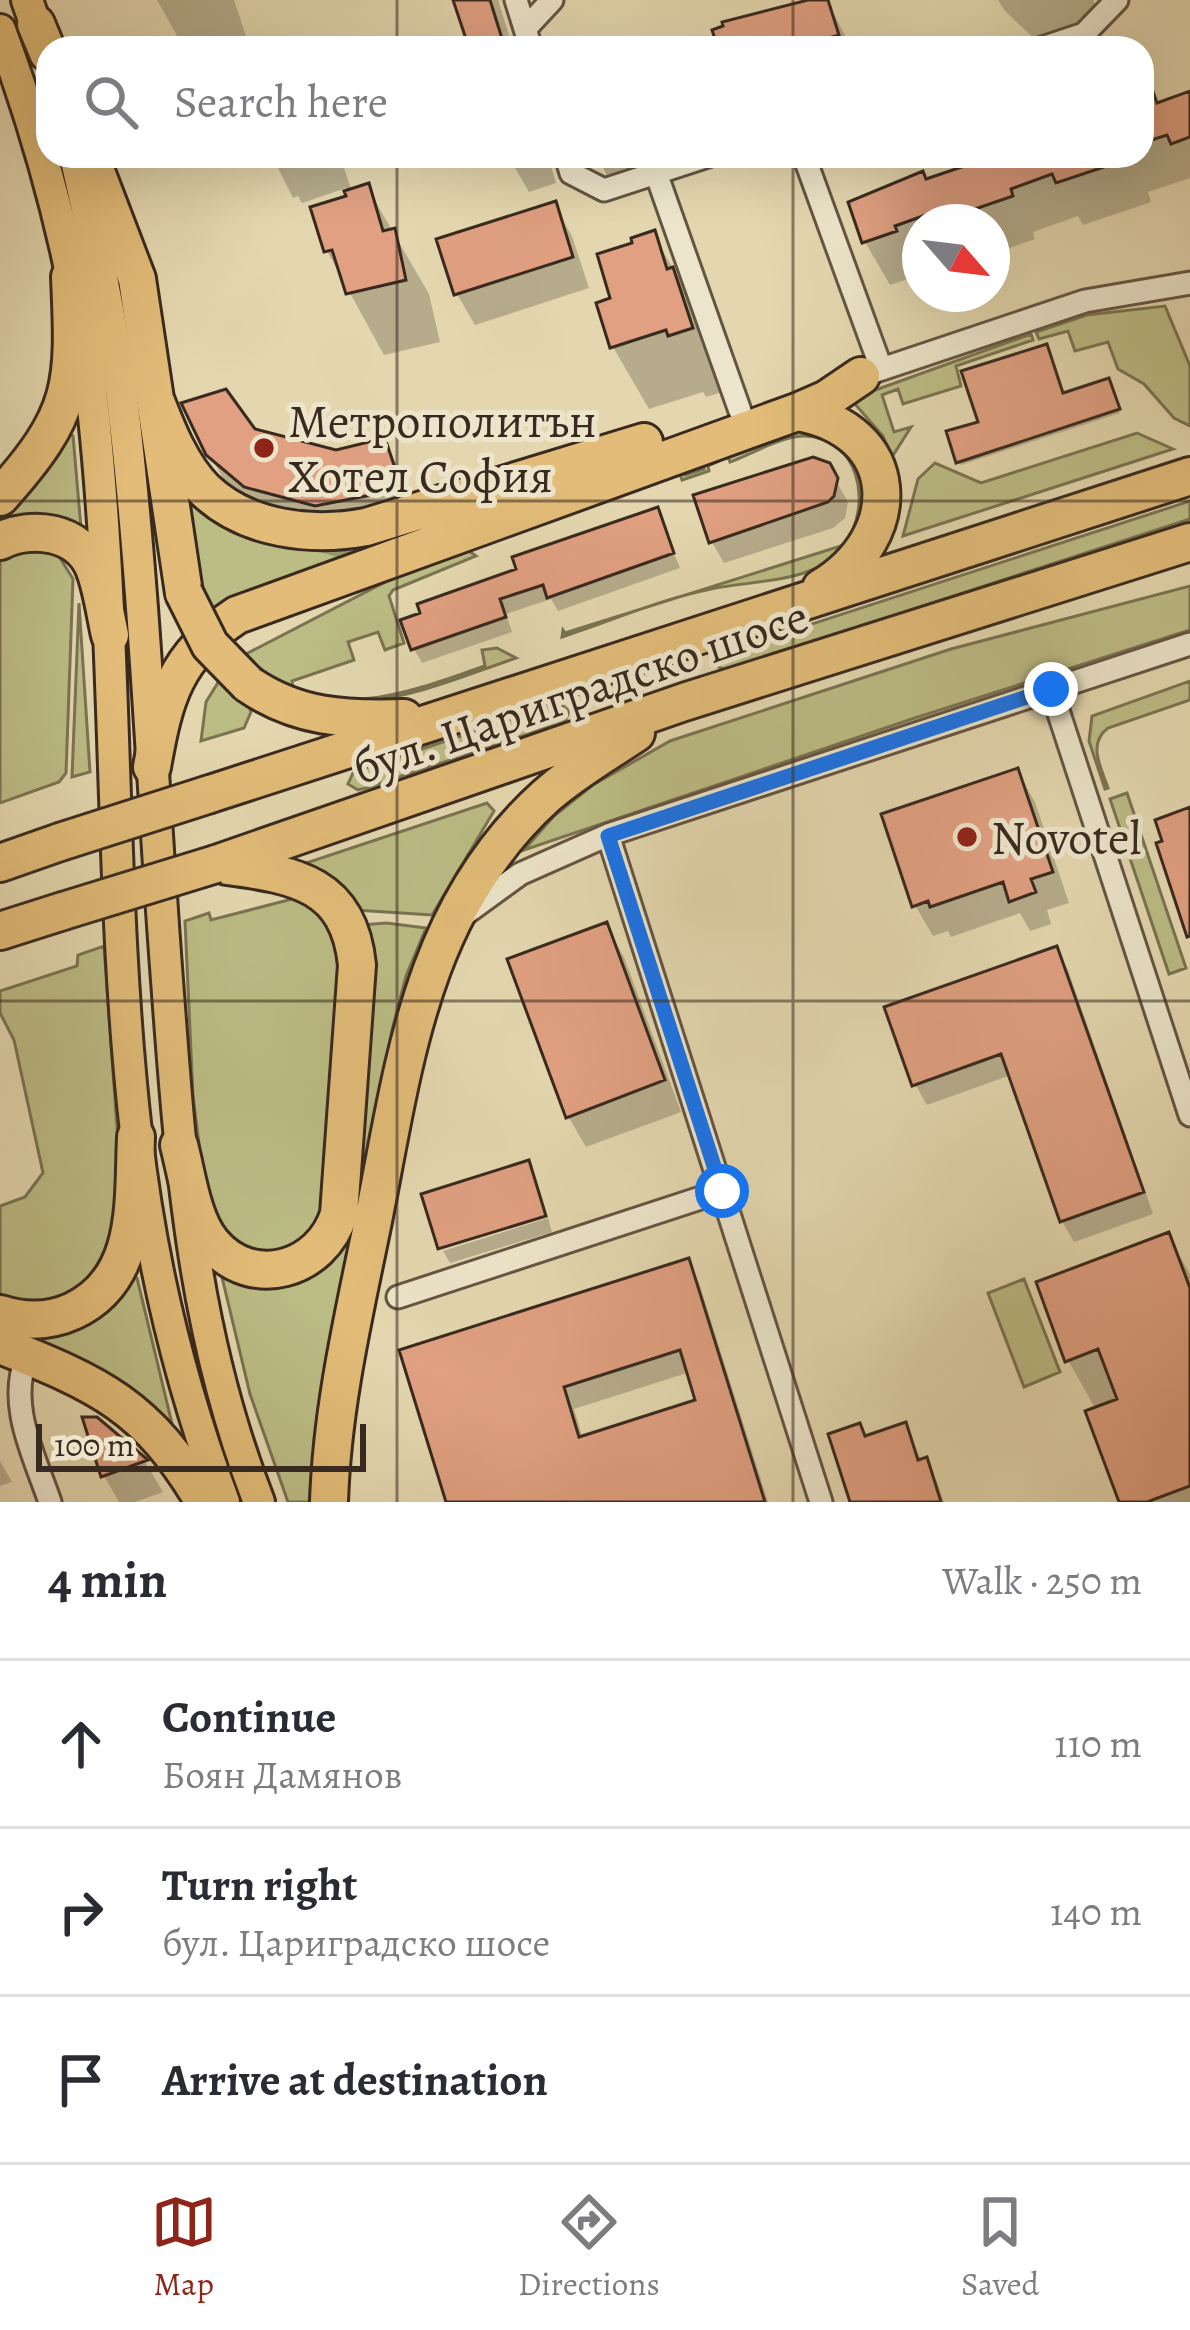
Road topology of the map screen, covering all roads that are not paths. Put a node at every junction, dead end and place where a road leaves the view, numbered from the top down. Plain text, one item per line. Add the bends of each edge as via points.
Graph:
1 (516, 0) edge
2 (552, 0) edge
3 (1117, 0) edge
4 (28, 27) edge
5 (527, 36) edge
6 (529, 36) edge
7 (1078, 36) edge
8 (36, 112) edge
9 (43, 168) edge
10 (78, 168) edge
11 (95, 168) edge
12 (570, 168) edge
13 (671, 168) edge
14 (808, 168) edge
15 (656, 173) junction
16 (70, 278) junction
17 (1190, 284) edge
18 (871, 372) junction
19 (155, 399) junction
20 (740, 411) junction
21 (797, 412) junction
22 (1190, 476) edge
23 (0, 496) edge
24 (0, 541) edge
25 (1190, 542) edge
26 (1190, 568) edge
27 (1083, 576) junction
28 (774, 611) junction
29 (110, 635) junction
30 (1190, 644) edge
31 (1051, 689) junction
32 (685, 702) junction
33 (450, 717) junction
34 (152, 767) junction
35 (608, 836) junction
36 (0, 863) edge
37 (216, 864) junction
38 (446, 930) junction
39 (0, 931) edge
40 (1190, 1115) edge
41 (136, 1137) junction
42 (179, 1145) junction
43 (722, 1191) junction
44 (398, 1297) dead end
45 (0, 1313) edge
46 (14, 1351) edge
47 (50, 1502) edge
48 (204, 1502) edge
49 (224, 1502) edge
50 (260, 1502) edge
51 (329, 1502) edge
52 (821, 1502) edge

1 - 5 street
2 - 6 street
3 - 7 street
4 - 8 main road
9 - 16 main road
10 - 34 main road via 123,402
11 - 19 highway via 137,279
12 - 15 street via 604,190
13 - 15 street
14 - 18 street
15 - 20 street
16 - 23 highway via 65,405
16 - 29 main road via 93,415
17 - 18 street via 1085,301
18 - 20 highway
18 - 21 highway
19 - 20 highway via 207,492 271,525 314,532 366,527
19 - 33 highway, bridge via 184,593 210,645 248,684 320,716
21 - 28 highway via 845,427 868,448 880,514 867,547 842,575
21 - 34 highway via 237,616 197,647 175,679
22 - 28 highway, бул. Цариградско шосе
24 - 29 highway via 34,531 77,546 94,568
25 - 27 highway, бул. Цариградско шосе
26 - 27 highway
27 - 32 highway, бул. Цариградско шосе
28 - 33 highway, бул. Цариградско шосе
29 - 41 main road
30 - 31 street
31 - 35 street
31 - 40 street
32 - 37 highway, бул. Цариградско шосе
32 - 38 highway via 547,795 491,857
33 - 36 highway, бул. Цариградско шосе, bridge
34 - 42 main road
35 - 38 street via 520,874
35 - 43 street
37 - 39 highway, бул. Цариградско шосе, bridge
37 - 42 highway via 316,888 339,908 353,938 339,1214 328,1239 291,1266 259,1268 225,1255 204,1229
38 - 51 highway via 408,1046 336,1413
41 - 45 highway via 128,1247 110,1284 63,1316
41 - 49 main road via 171,1330
42 - 50 main road via 204,1312
43 - 44 street
43 - 52 street
46 - 47 street via 23,1426
46 - 48 highway via 130,1408

